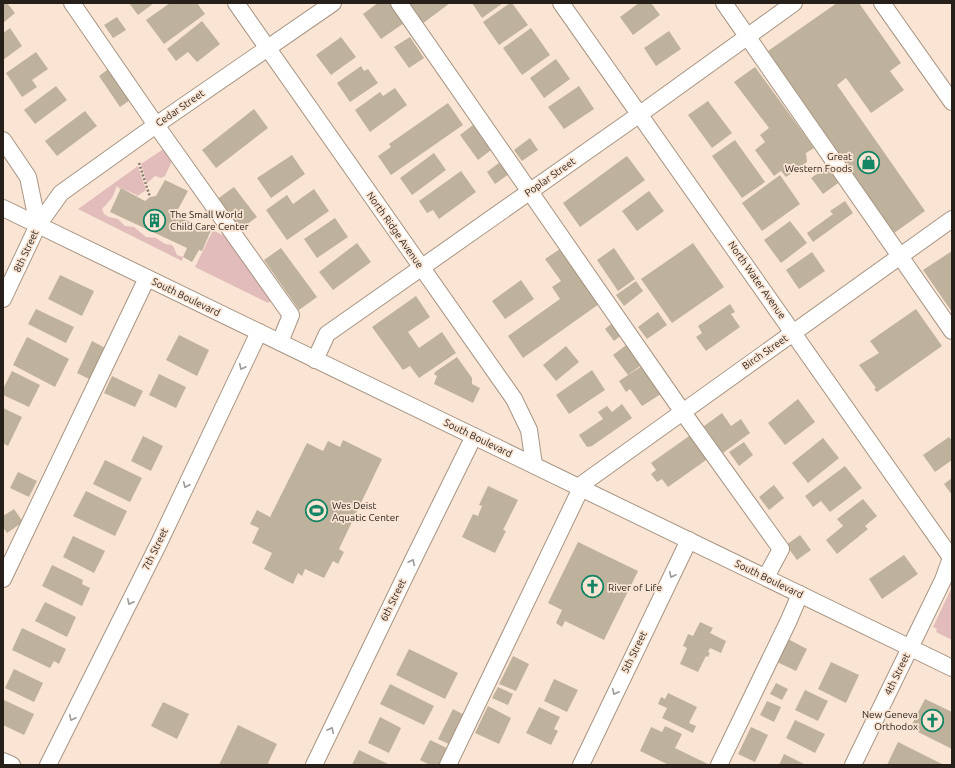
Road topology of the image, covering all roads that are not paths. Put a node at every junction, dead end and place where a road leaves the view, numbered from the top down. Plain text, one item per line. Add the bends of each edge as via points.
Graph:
1 (72, 3) edge
2 (236, 3) edge
3 (333, 3) edge
4 (399, 3) edge
5 (561, 3) edge
6 (724, 3) edge
7 (794, 3) edge
8 (882, 3) edge
9 (747, 37) junction
10 (268, 48) junction
11 (952, 102) edge
12 (640, 114) junction
13 (156, 125) junction
14 (3, 140) edge
15 (530, 191) junction
16 (3, 208) edge
17 (952, 219) edge
18 (38, 225) junction
19 (900, 256) junction
20 (421, 268) junction
21 (147, 278) junction
22 (3, 299) edge
23 (952, 331) edge
24 (259, 332) junction
25 (794, 332) junction
26 (280, 342) junction
27 (315, 360) junction
28 (682, 411) junction
29 (474, 436) junction
30 (534, 465) junction
31 (580, 488) junction
32 (689, 540) junction
33 (952, 557) edge
34 (766, 577) junction
35 (3, 579) edge
36 (800, 594) junction
37 (910, 647) junction
38 (952, 668) edge
39 (3, 761) edge
40 (12, 765) edge
41 (48, 765) edge
42 (314, 765) edge
43 (448, 765) edge
44 (581, 765) edge
45 (719, 765) edge
46 (852, 765) edge

1 - 13 street
2 - 10 street, North Ridge Avenue
3 - 10 street, Cedar Street
4 - 15 street
5 - 12 street, North Water Avenue
6 - 9 street
7 - 9 street, Poplar Street
8 - 11 street
9 - 12 street, Poplar Street
9 - 19 street
10 - 13 street, Cedar Street
10 - 20 street, North Ridge Avenue
12 - 15 street, Poplar Street
12 - 25 street, North Water Avenue
13 - 18 street, Cedar Street via 62,193
13 - 26 street via 291,315
14 - 18 street via 28,177
15 - 20 street, Poplar Street
15 - 28 street
16 - 18 street, South Boulevard
17 - 19 street, Birch Street
18 - 21 street, South Boulevard
18 - 22 street, 8th Street
19 - 23 street
19 - 25 street, Birch Street
20 - 27 street, Poplar Street via 328,334
20 - 30 street, North Ridge Avenue via 514,399 529,430
21 - 24 street, South Boulevard
21 - 35 street
24 - 26 street, South Boulevard
24 -> 41 street, 7th Street via 159,543
25 - 28 street, Birch Street
25 - 33 street, North Water Avenue
26 - 27 street, South Boulevard
27 - 29 street, South Boulevard
28 - 31 street, Birch Street
28 - 34 street via 781,550
29 - 30 street, South Boulevard
42 -> 29 street, 6th Street
30 - 31 street, South Boulevard
31 - 32 street, South Boulevard
31 - 43 street
32 - 34 street, South Boulevard
32 -> 44 street, 5th Street
33 - 37 street, 4th Street
34 - 36 street, South Boulevard
36 - 37 street, South Boulevard
36 - 45 street
37 - 38 street, South Boulevard
37 - 46 street, 4th Street
39 - 40 street

